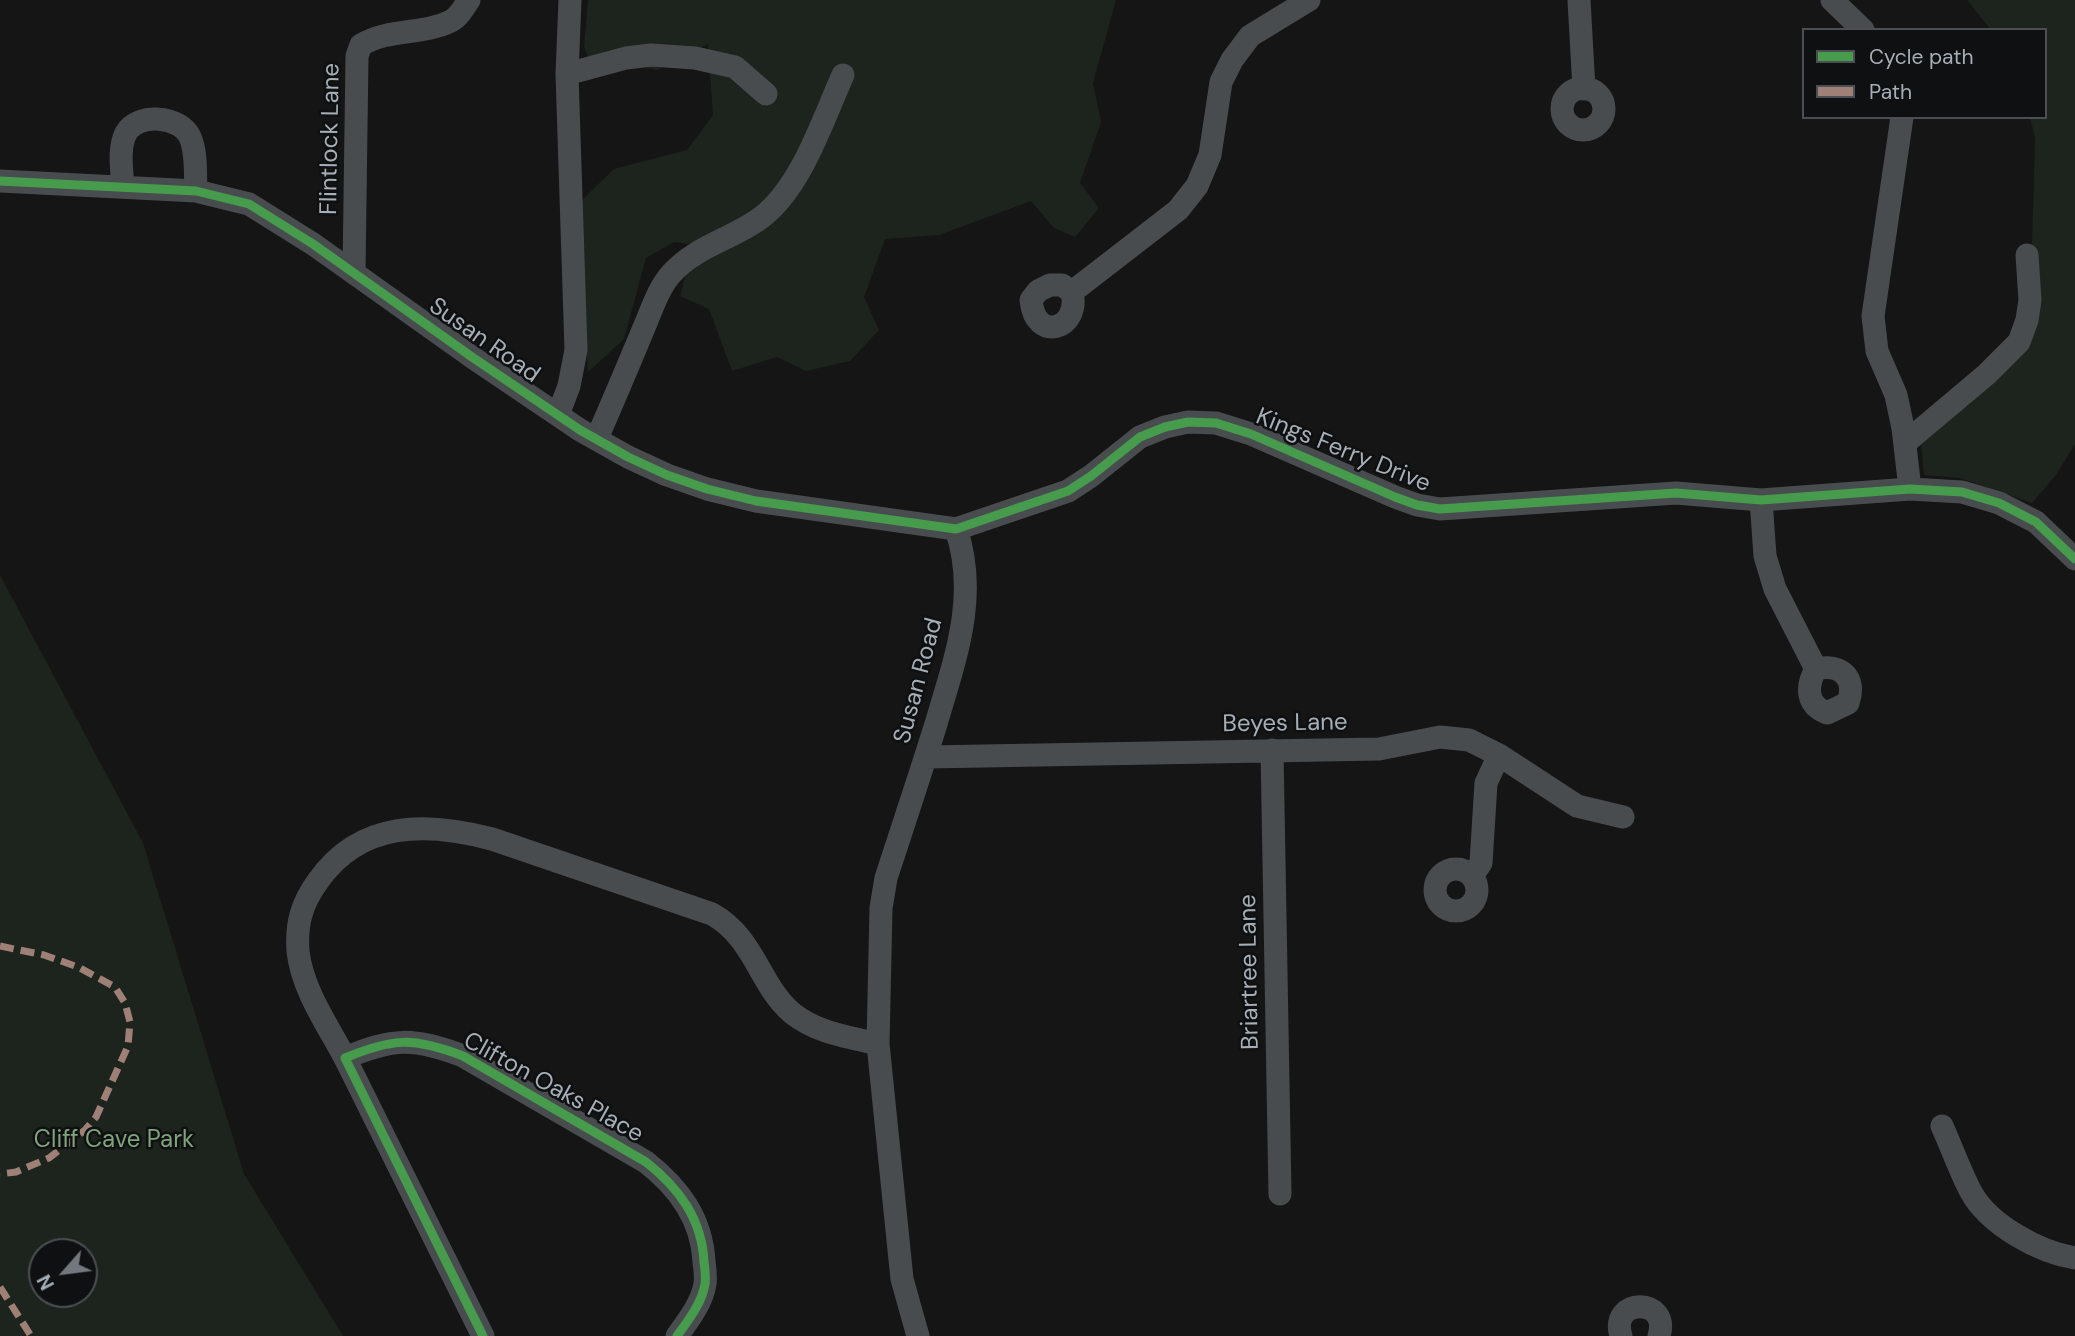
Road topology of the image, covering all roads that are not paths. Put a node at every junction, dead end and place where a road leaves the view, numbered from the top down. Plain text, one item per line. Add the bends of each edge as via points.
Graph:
1 (468, 0) edge
2 (570, 0) edge
3 (1309, 0) edge
4 (1579, 0) edge
5 (1832, 0) edge
6 (1861, 28) edge
7 (567, 74) junction
8 (843, 75) dead end
9 (1584, 89) dead end
10 (766, 94) dead end
11 (1902, 119) edge
12 (0, 181) edge
13 (122, 187) junction
14 (196, 191) junction
15 (2027, 255) dead end
16 (354, 272) junction
17 (1072, 292) dead end
18 (558, 415) junction
19 (597, 438) junction
20 (1905, 443) junction
21 (1910, 489) junction
22 (1761, 500) junction
23 (956, 529) junction
24 (2075, 559) edge
25 (1816, 669) dead end
26 (1272, 750) junction
27 (1499, 755) junction
28 (926, 757) junction
29 (1623, 817) dead end
30 (1472, 876) dead end
31 (878, 1044) junction
32 (345, 1058) junction
33 (1942, 1126) dead end
34 (1280, 1194) dead end
35 (2075, 1258) edge
36 (483, 1336) edge
37 (677, 1336) edge
38 (918, 1336) edge
39 (1621, 1336) edge
40 (1659, 1336) edge

1 - 16 street, Flintlock Lane via 453,21 375,37 360,45
2 - 7 street
3 - 17 street via 1250,36 1231,60 1221,82 1210,155 1197,186 1178,210
4 - 9 street
5 - 6 street
7 - 10 street via 625,58 695,58 735,67
7 - 18 street via 576,350
8 - 19 street via 783,196 762,216 710,244 670,275
11 - 20 street via 1873,316 1877,351 1896,395
12 - 13 street, Susan Road
13 - 14 street, Susan Road
13 - 14 street via 125,134 142,121 160,120 173,122 190,137
14 - 16 street, Susan Road via 249,204
15 - 20 street via 2030,300 2019,342
16 - 18 street, Susan Road
18 - 19 street, Susan Road
19 - 23 street, Susan Road via 628,457 707,489 756,501
20 - 21 street
21 - 22 street, Kings Ferry Drive
21 - 24 street, Kings Ferry Drive via 1962,492 1999,503 2036,522
22 - 23 street, Kings Ferry Drive via 1676,492 1440,509 1395,497 1251,434 1216,423 1188,422 1140,437 1068,491
22 - 25 street via 1765,556 1775,589
23 - 28 street, Susan Road via 964,551 962,636
26 - 27 street, Beyes Lane via 1379,749 1440,737 1469,740
26 - 28 street, Beyes Lane
26 - 34 street, Briartree Lane
27 - 29 street, Beyes Lane via 1577,806
27 - 30 street via 1486,783 1481,863
28 - 31 street, Susan Road via 882,894
31 - 32 street via 816,1028 791,1012 735,930 712,914 492,839 426,828 368,837 329,866 302,907 297,928 304,975
31 - 38 street, Susan Road via 902,1279
32 - 36 street
32 - 37 street, Clifton Oaks Place via 394,1042 439,1046 659,1172 688,1207 703,1250 705,1283
33 - 35 street via 1972,1194 2002,1226 2039,1247
39 - 40 street via 1619,1323 1624,1314 1641,1306 1657,1315

